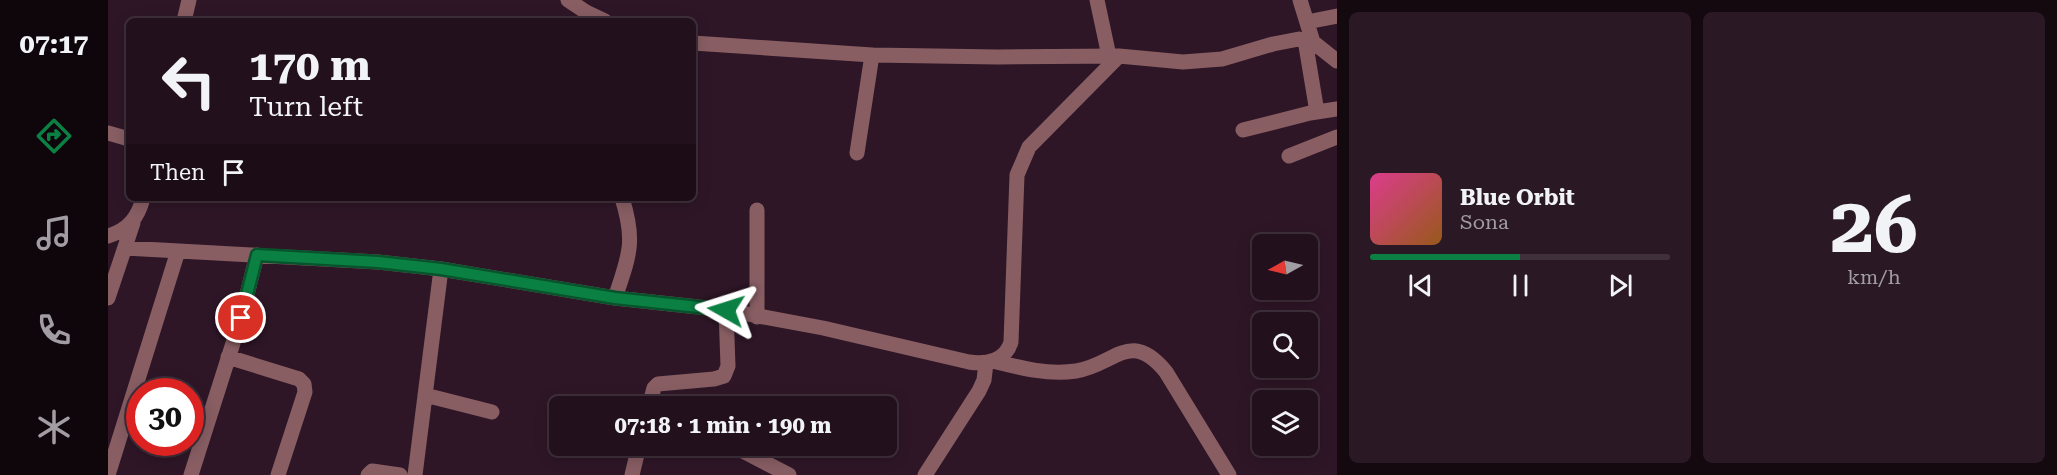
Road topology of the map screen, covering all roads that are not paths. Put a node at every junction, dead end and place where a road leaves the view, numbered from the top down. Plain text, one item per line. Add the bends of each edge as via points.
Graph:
1 (189, 0) edge
2 (568, 0) edge
3 (1097, 0) edge
4 (1300, 0) edge
5 (1337, 16) edge
6 (185, 18) edge
7 (598, 18) edge
8 (1307, 22) junction
9 (1309, 41) junction
10 (696, 44) edge
11 (872, 55) junction
12 (1114, 56) junction
13 (1337, 60) edge
14 (1337, 109) edge
15 (1317, 112) junction
16 (1243, 130) dead end
17 (108, 133) edge
18 (1337, 137) edge
19 (126, 138) edge
20 (857, 153) dead end
21 (1289, 156) dead end
22 (142, 201) edge
23 (623, 201) edge
24 (757, 210) dead end
25 (133, 223) junction
26 (108, 236) edge
27 (125, 248) junction
28 (178, 251) junction
29 (257, 255) junction
30 (441, 269) junction
31 (108, 298) edge
32 (615, 298) junction
33 (726, 310) junction
34 (757, 317) junction
35 (228, 357) junction
36 (989, 362) junction
37 (425, 394) junction
38 (652, 396) edge
39 (492, 412) dead end
40 (637, 456) edge
41 (753, 456) edge
42 (108, 475) edge
43 (191, 475) edge
44 (278, 475) edge
45 (368, 475) edge
46 (400, 475) edge
47 (415, 475) edge
48 (633, 475) edge
49 (789, 475) edge
50 (926, 475) edge
51 (1229, 475) edge

1 - 6 street
2 - 7 street
3 - 12 street
4 - 8 street
5 - 8 street
8 - 9 street
9 - 12 street via 1273,44 1222,59 1183,62
9 - 13 street
9 - 15 street
10 - 11 street
11 - 12 street
11 - 20 street
12 - 36 street via 1029,147 1017,175 1011,342 1009,350
14 - 15 street
15 - 16 street
17 - 19 street
18 - 21 street
22 - 25 street
23 - 32 street via 631,242
24 - 34 street
25 - 26 street
25 - 27 street
27 - 28 street
27 - 31 street
28 - 29 street
28 - 42 street
29 - 30 street
29 - 35 street
30 - 32 street
30 - 37 street
32 - 33 street
33 - 34 street
33 - 38 street via 728,366 724,376 658,384
34 - 36 street via 969,362
35 - 43 street
35 - 44 street via 299,379 304,384 305,392
36 - 50 street via 979,391
36 - 51 street via 1062,372 1078,370 1119,353 1145,352 1166,372
37 - 39 street
37 - 47 street
40 - 48 street
41 - 49 street
45 - 46 street via 372,471

